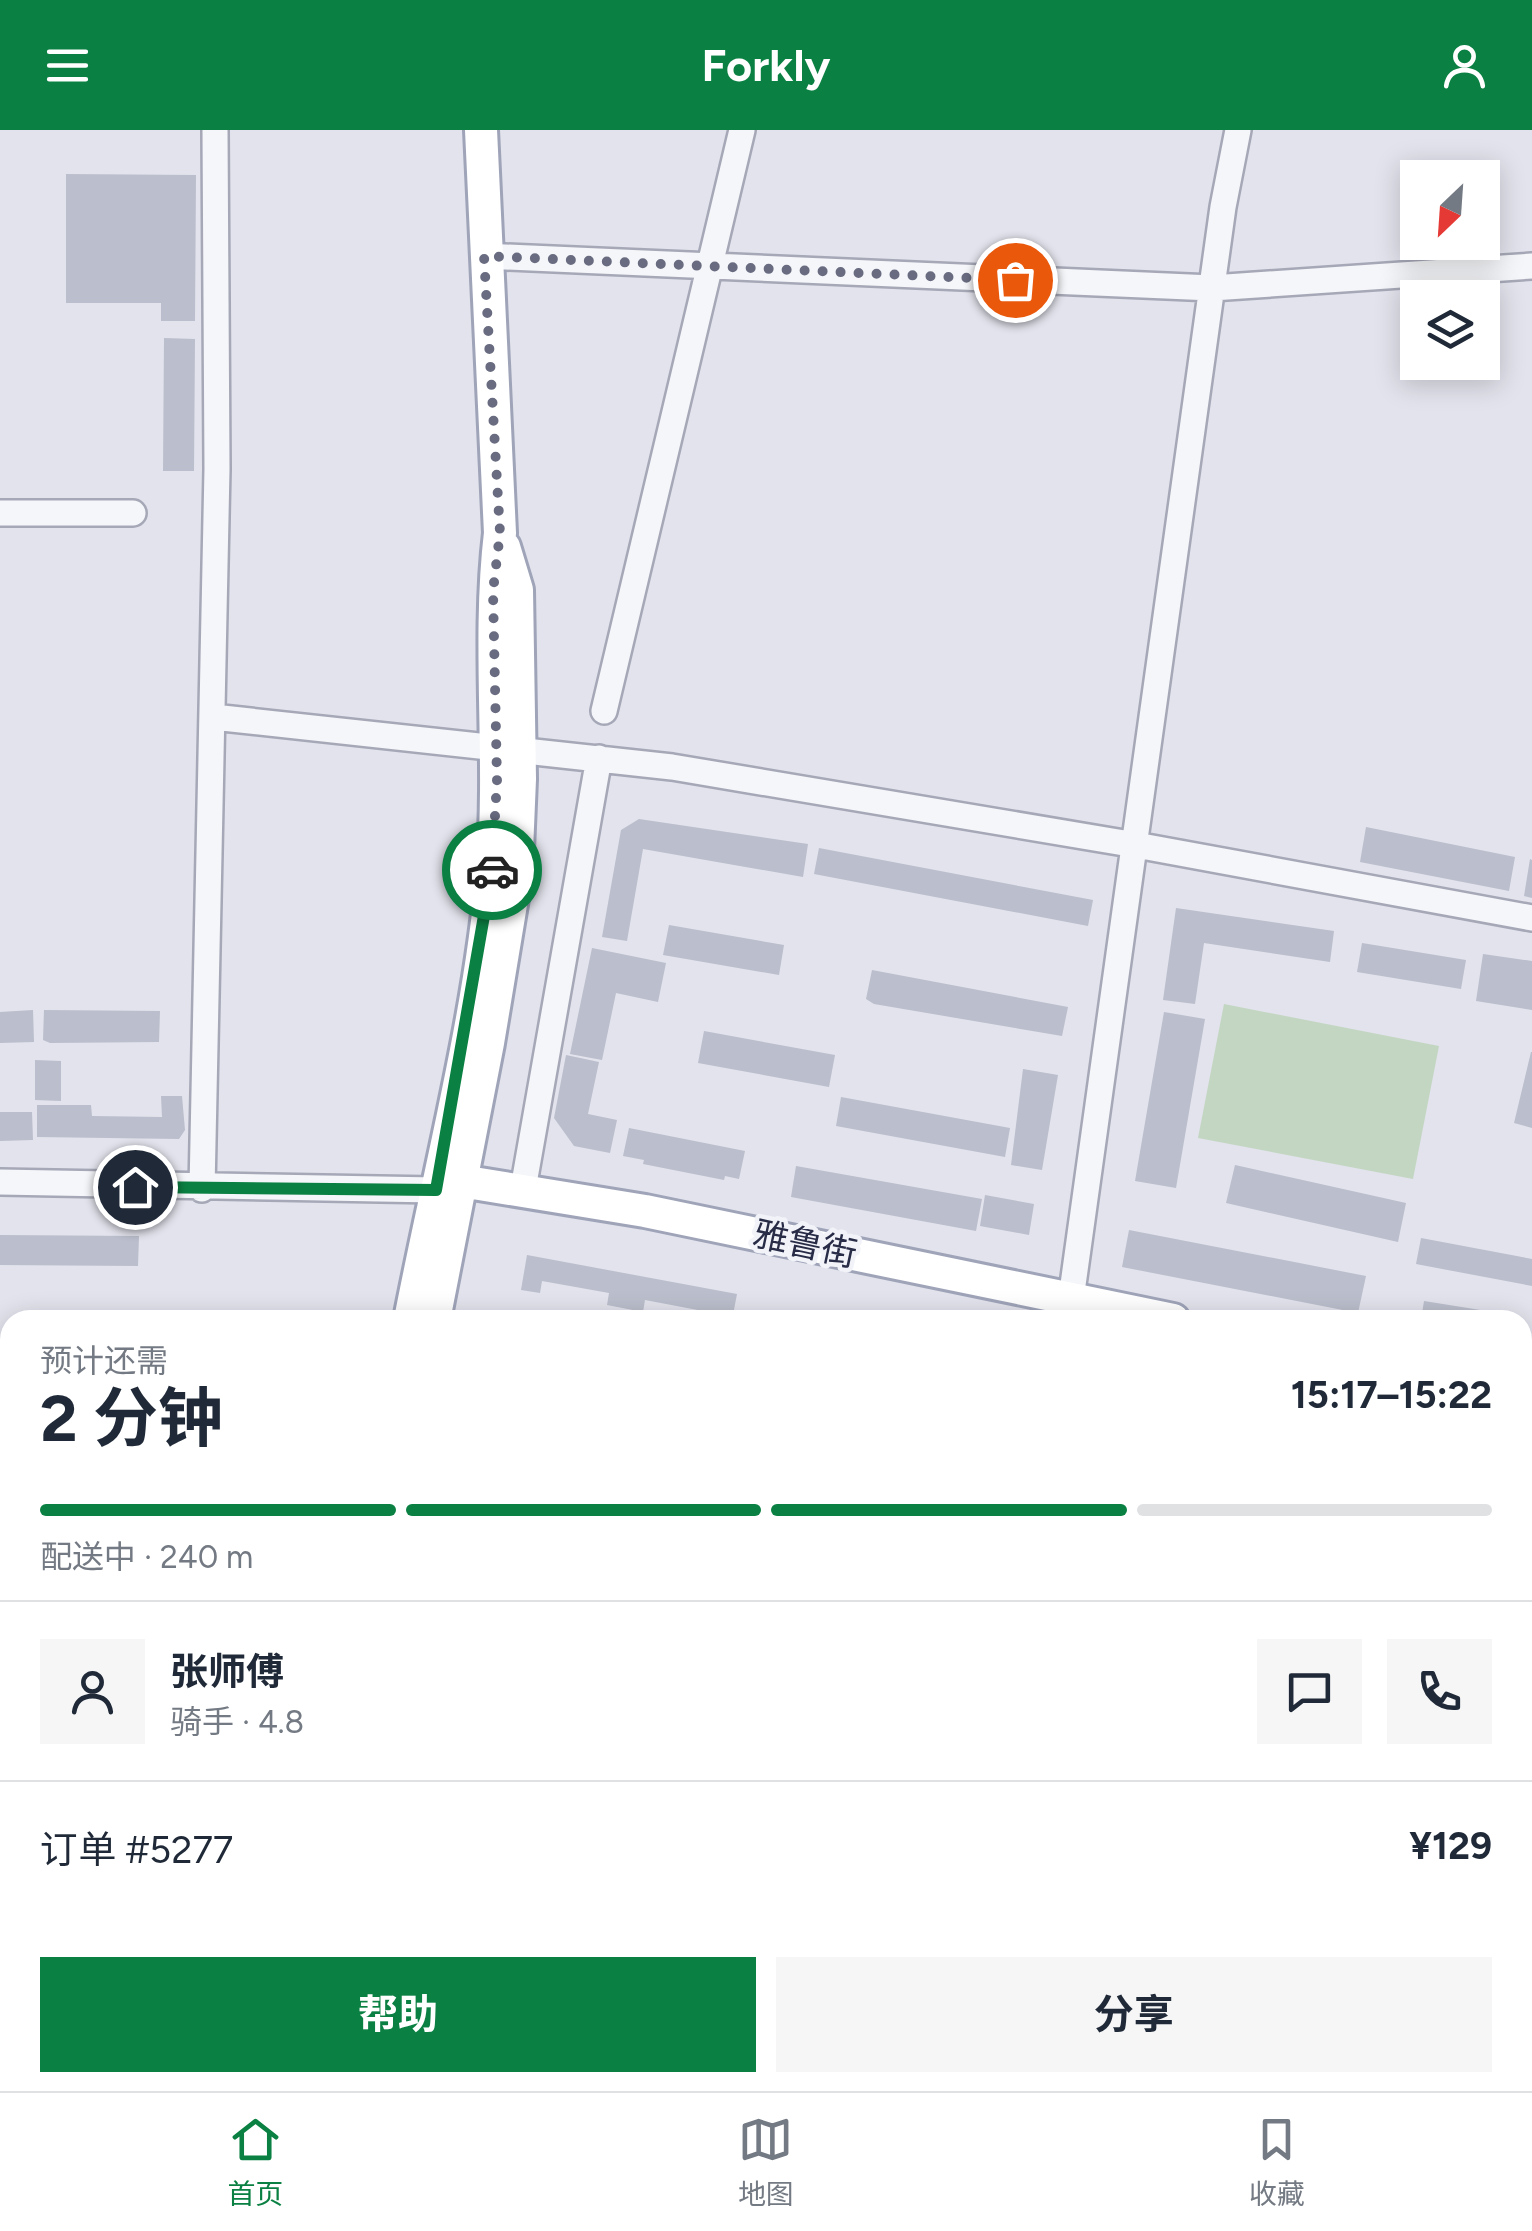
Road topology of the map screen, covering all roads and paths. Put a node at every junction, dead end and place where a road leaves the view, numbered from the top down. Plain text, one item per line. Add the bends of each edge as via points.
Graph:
1 (216, 130) edge
2 (481, 130) edge
3 (742, 130) edge
4 (1238, 130) edge
5 (484, 256) junction
6 (1532, 266) edge
7 (711, 269) junction
8 (1212, 288) junction
9 (0, 513) edge
10 (134, 513) dead end
11 (604, 711) dead end
12 (214, 717) junction
13 (508, 746) junction
14 (599, 758) junction
15 (1136, 845) junction
16 (1532, 918) edge
17 (0, 1182) edge
18 (202, 1189) junction
19 (523, 1189) junction
20 (452, 1190) junction
21 (413, 1310) edge
22 (435, 1310) edge
23 (1073, 1310) edge

1 - 12 street
2 - 5 main road
3 - 7 street
4 - 8 street
5 - 7 street
5 - 13 main road via 500,533 493,591
6 - 8 street
7 - 8 street
7 - 11 street
8 - 15 street
9 - 10 street
12 - 13 street
12 - 18 street
13 - 14 street
13 - 20 main road
14 - 15 street
14 - 19 street
15 - 16 street
15 - 23 street
17 - 18 street, 雅鲁街
18 - 20 street, 雅鲁街
19 - 20 main road, 雅鲁街
19 - 23 main road, 雅鲁街
20 - 21 main road
20 - 22 main road
20 - 23 main road, 雅鲁街

